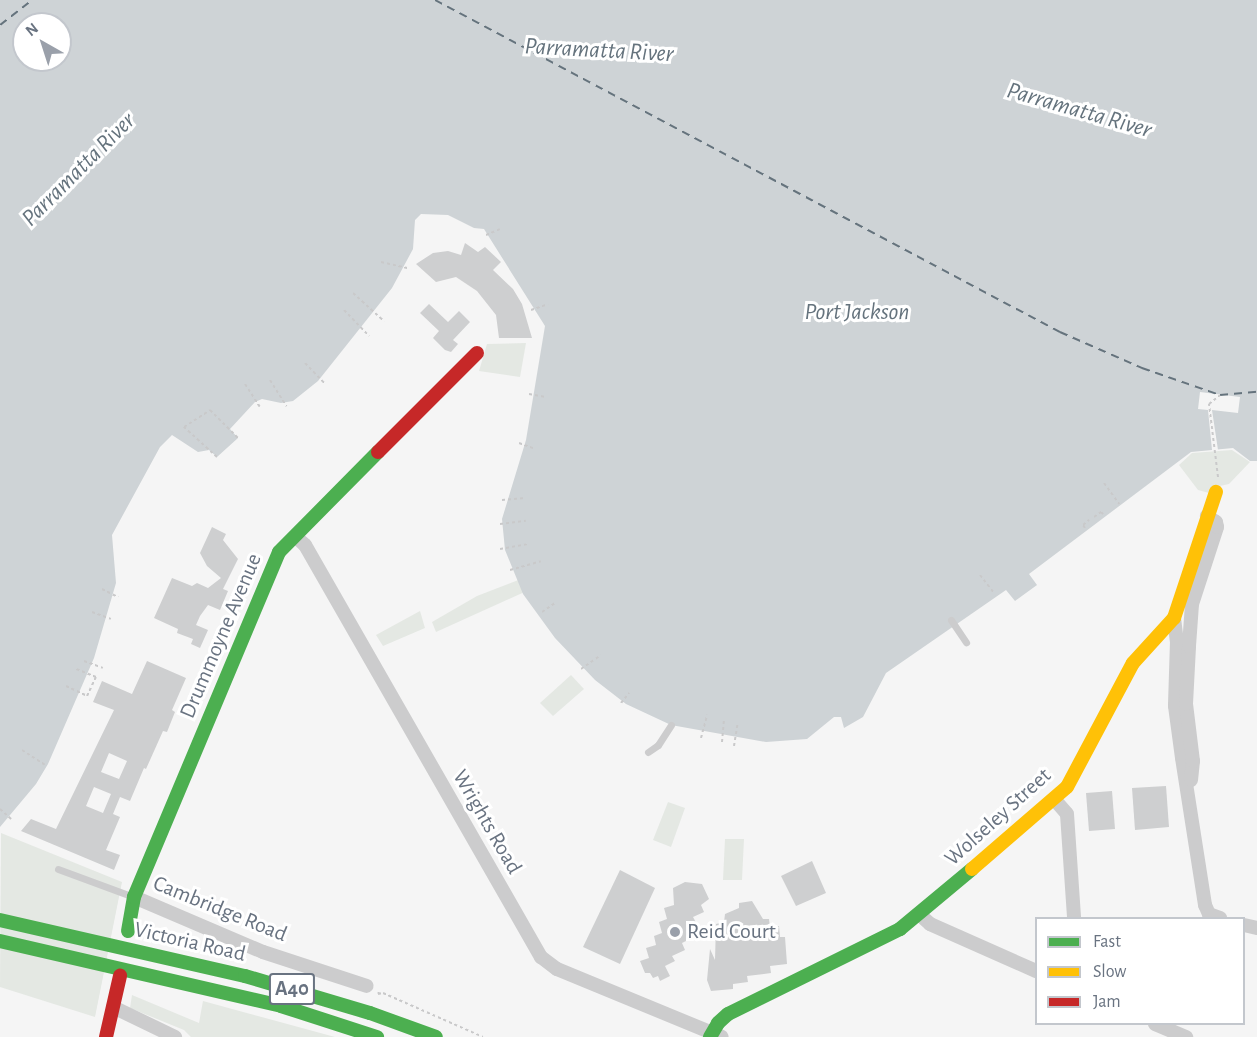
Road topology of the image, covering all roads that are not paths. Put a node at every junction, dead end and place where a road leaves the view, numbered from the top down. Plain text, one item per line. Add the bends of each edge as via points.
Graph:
1 (477, 353) dead end
2 (1216, 492) road end
3 (1208, 516) junction
4 (296, 537) junction
5 (1174, 618) junction
6 (951, 620) dead end
7 (966, 642) dead end
8 (671, 725) dead end
9 (648, 752) dead end
10 (1055, 800) junction
11 (1190, 806) junction
12 (58, 868) dead end
13 (134, 897) junction
14 (919, 914) junction
15 (1215, 916) edge
16 (1074, 917) edge
17 (0, 921) edge
18 (128, 931) dead end
19 (0, 941) edge
20 (1035, 971) edge
21 (120, 976) dead end
22 (370, 988) road end
23 (113, 1007) junction
24 (1159, 1025) edge
25 (715, 1036) edge
26 (106, 1037) edge
27 (175, 1037) edge
28 (377, 1037) edge
29 (436, 1037) edge
30 (1186, 1037) edge

1 - 4 main road, Drummoyne Avenue
2 - 3 main road, Wolseley Street
3 - 5 main road, Wolseley Street
3 - 11 street via 1216,527 1192,604 1189,646 1186,705 1192,761
4 - 13 main road, Drummoyne Avenue via 279,552
4 - 25 street, Wrights Road via 305,545 541,957 557,969
5 - 10 main road, Wolseley Street via 1133,663 1067,787
5 - 11 street via 1175,706
6 - 7 lane
8 - 9 lane via 658,745
10 - 14 main road, Wolseley Street
10 - 16 street via 1065,808 1068,819
11 - 15 street via 1205,906
12 - 13 lane, Cambridge Road
13 - 18 main road, Drummoyne Avenue
13 - 22 street, Cambridge Road via 263,952
14 - 20 street via 930,924
14 - 25 main road, Wolseley Street via 876,942 728,1014
17 - 29 main road, Victoria Road / A40 via 308,994
19 - 28 main road, Victoria Road / A40 via 281,1006
21 - 23 main road
23 - 26 main road
23 - 27 street
24 - 30 street

